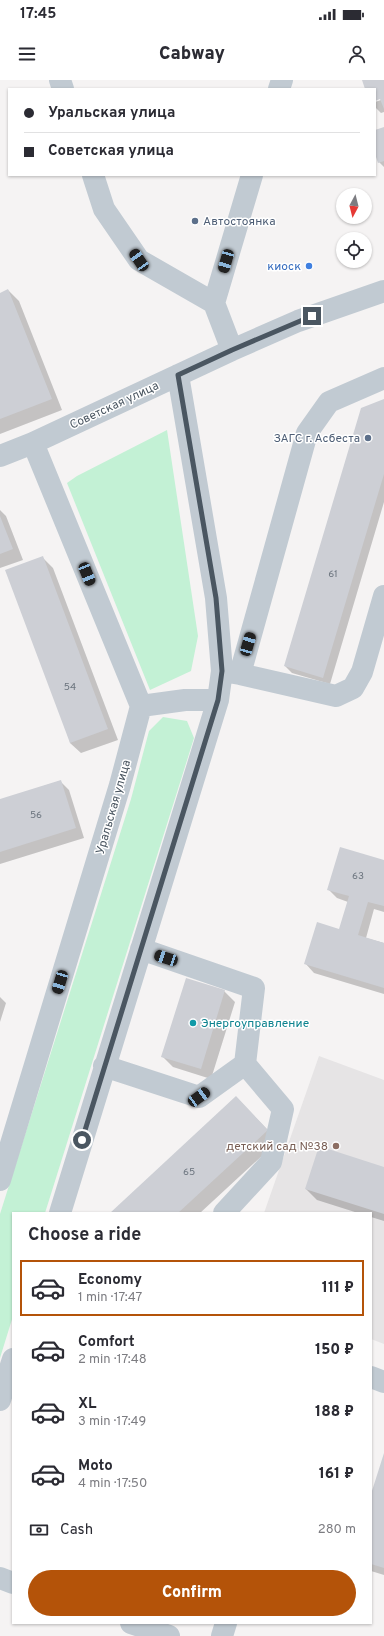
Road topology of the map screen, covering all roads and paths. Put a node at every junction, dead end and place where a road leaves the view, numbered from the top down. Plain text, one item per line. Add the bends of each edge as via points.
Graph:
1 (93, 176) edge
2 (252, 176) edge
3 (384, 291) edge
4 (214, 302) junction
5 (232, 350) junction
6 (178, 375) junction
7 (384, 378) edge
8 (34, 443) junction
9 (0, 456) edge
10 (384, 596) edge
11 (231, 673) junction
12 (218, 700) junction
13 (141, 706) junction
14 (141, 949) junction
15 (245, 1064) junction
16 (104, 1066) junction
17 (0, 1180) edge
18 (60, 1212) edge
19 (225, 1212) edge
20 (12, 1362) edge
21 (372, 1377) edge
22 (384, 1382) edge
23 (0, 1400) edge
24 (0, 1578) edge
25 (12, 1583) edge
26 (134, 1624) edge
27 (226, 1624) edge
28 (169, 1636) edge
29 (222, 1636) edge

1 - 4 street via 104,209 139,260
2 - 4 street
3 - 5 street, Советская улица via 298,321
4 - 5 street
5 - 6 street, Советская улица
6 - 8 street, Советская улица
6 - 11 street
7 - 11 street via 329,402 307,432
8 - 9 street, Советская улица
8 - 13 street
10 - 11 street via 362,672 353,688 336,696
11 - 12 street
12 - 13 street via 184,700
12 - 14 street
13 - 17 street, Уральская улица via 120,785
14 - 15 street via 254,988
14 - 16 street
15 - 16 street via 199,1097
15 - 19 street via 283,1109 271,1162
16 - 18 street
20 - 23 street
21 - 22 street
24 - 25 street
26 - 28 street
27 - 29 street

